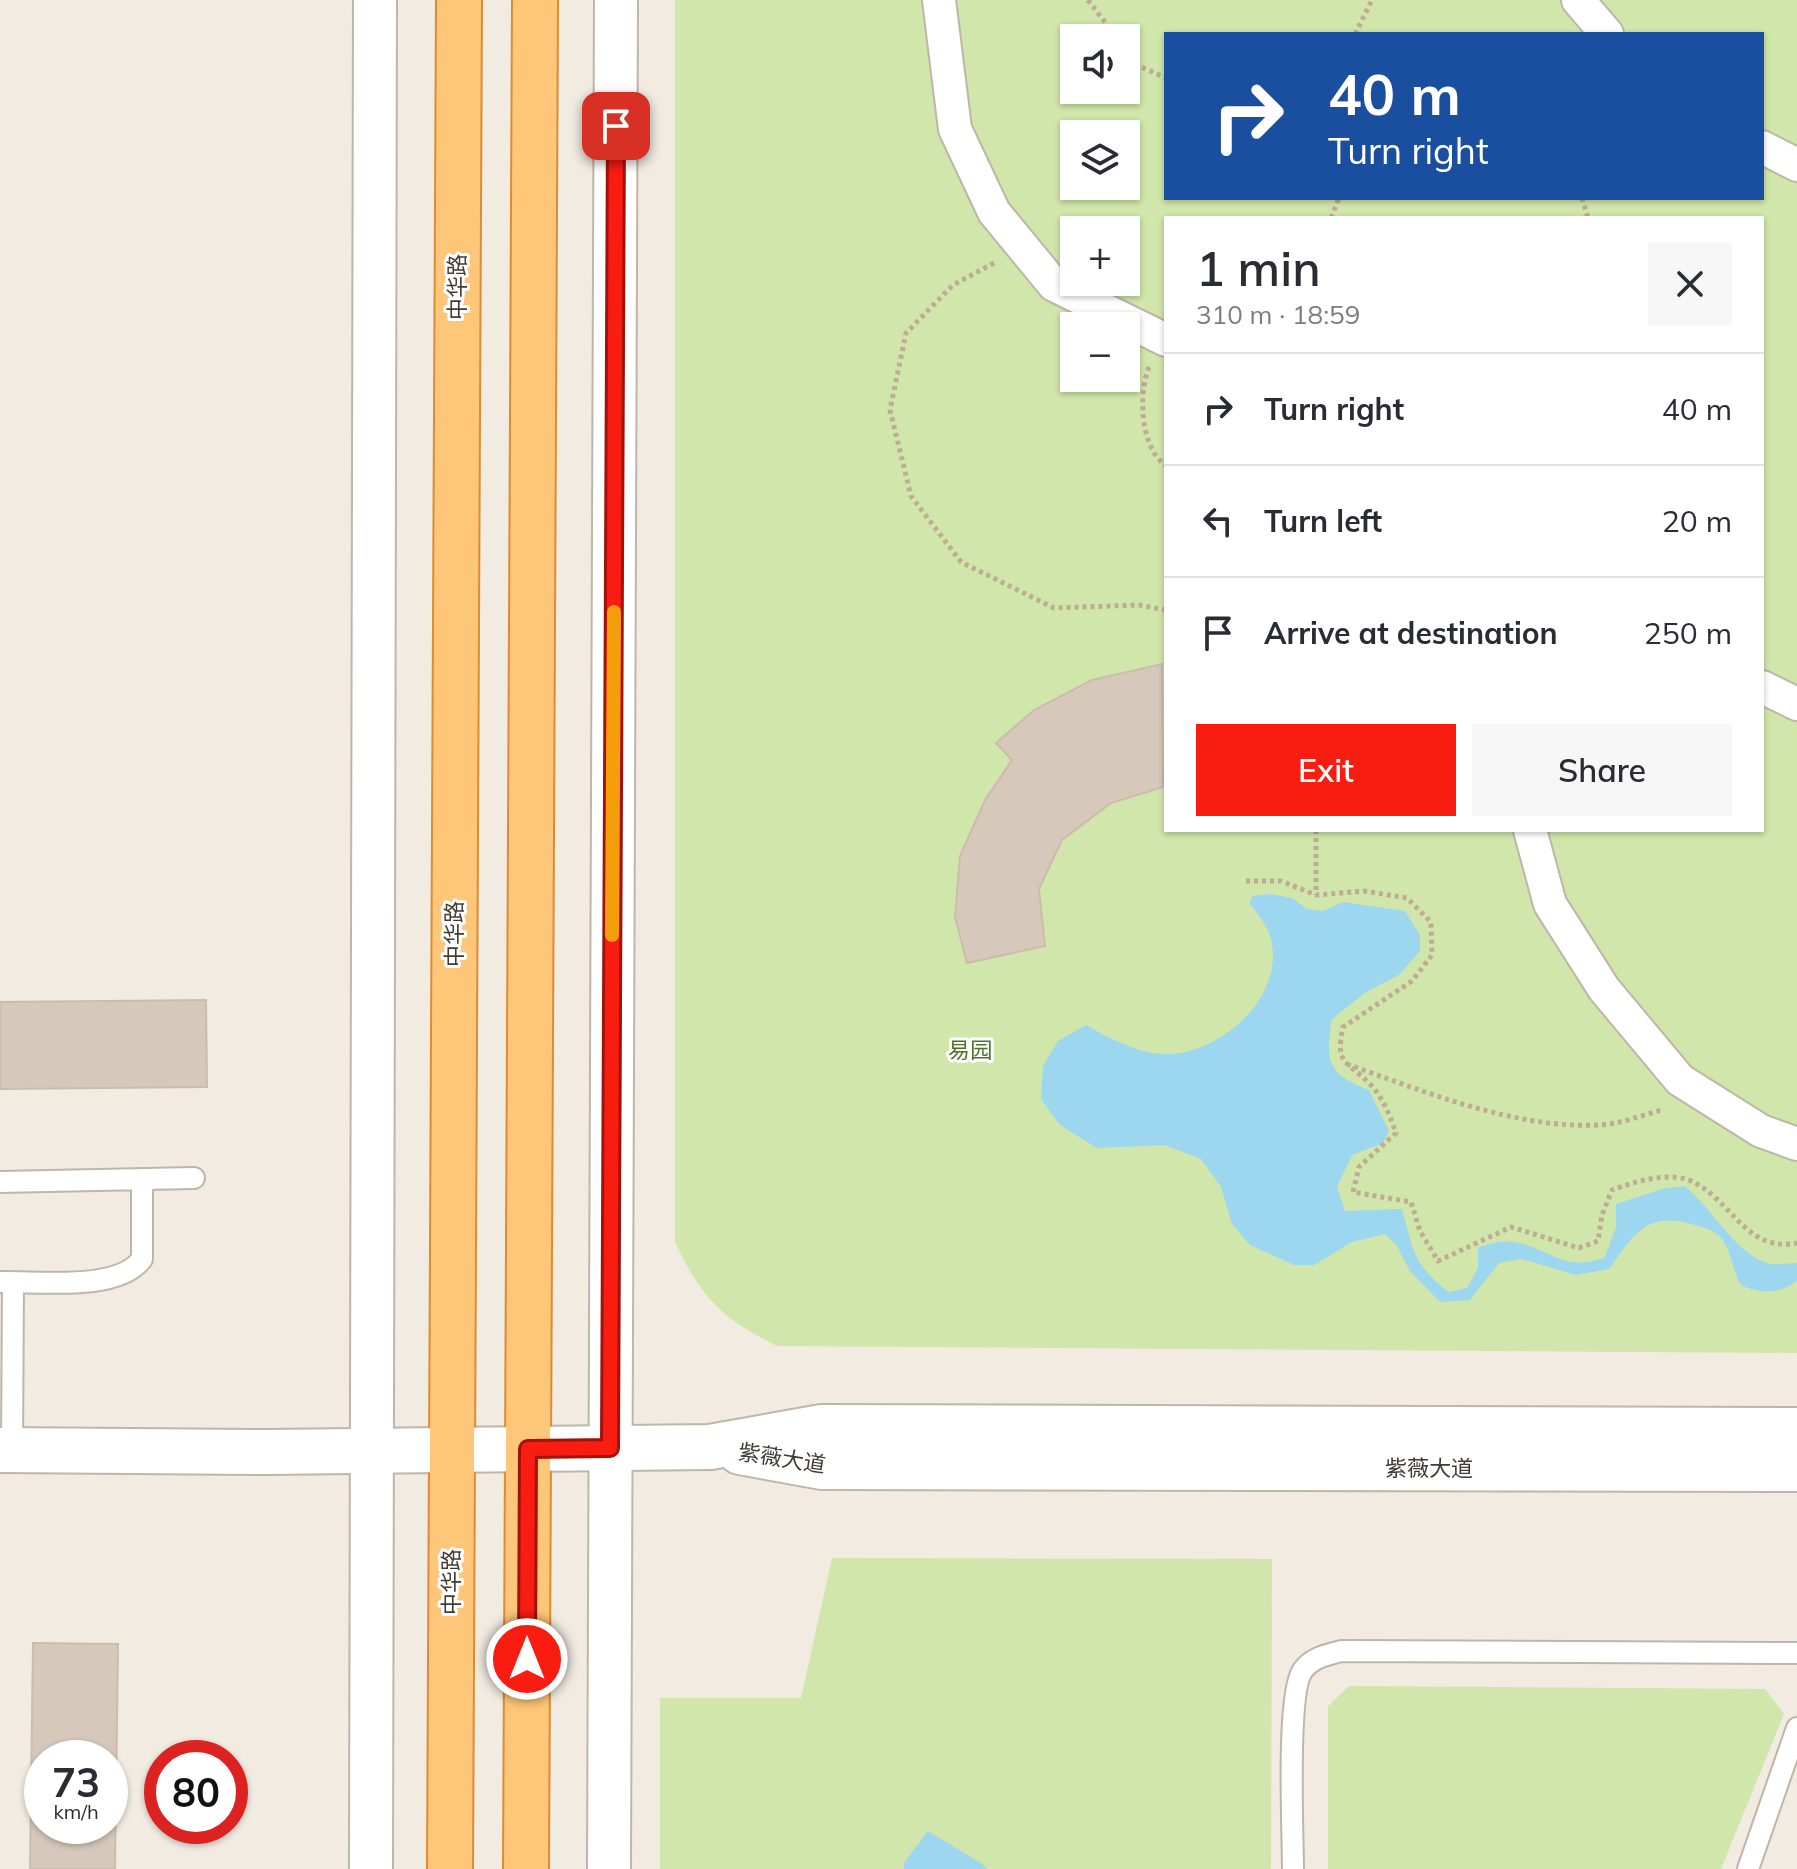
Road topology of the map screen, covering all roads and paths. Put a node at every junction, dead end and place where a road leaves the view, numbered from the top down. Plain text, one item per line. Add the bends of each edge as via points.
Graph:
1 (375, 0) edge
2 (459, 0) edge
3 (535, 0) edge
4 (616, 0) edge
5 (939, 0) edge
6 (1088, 0) edge
7 (1372, 0) edge
8 (1578, 0) edge
9 (1106, 24) edge
10 (1356, 32) edge
11 (1605, 32) edge
12 (1140, 66) edge
13 (1164, 77) edge
14 (1764, 148) edge
15 (1797, 165) edge
16 (1024, 248) junction
17 (1162, 339) edge
18 (1164, 464) edge
19 (1164, 610) edge
20 (1764, 688) edge
21 (1797, 704) edge
22 (1316, 832) edge
23 (1531, 832) edge
24 (1246, 881) dead end
25 (1316, 895) junction
26 (1342, 1062) junction
27 (1703, 1094) junction
28 (1797, 1144) edge
29 (194, 1178) dead end
30 (142, 1179) junction
31 (0, 1182) edge
32 (1797, 1243) edge
33 (6, 1282) edge
34 (1797, 1430) edge
35 (710, 1447) junction
36 (610, 1448) junction
37 (528, 1449) junction
38 (6, 1450) edge
39 (452, 1450) junction
40 (372, 1451) junction
41 (1797, 1469) edge
42 (1797, 1653) edge
43 (1797, 1728) edge
44 (371, 1869) edge
45 (450, 1869) edge
46 (526, 1869) edge
47 (609, 1869) edge
48 (1293, 1869) edge
49 (1748, 1869) edge

1 - 40 street
2 - 39 highway, 中华路
3 - 37 highway
4 - 36 street
5 - 16 street via 955,129 994,212
6 - 9 path
7 - 10 path
8 - 11 street
12 - 13 path
14 - 15 street
16 - 17 street via 1054,285
16 - 19 path via 953,285 906,333 890,410 911,496 961,562 1054,608 1139,605
17 - 18 path via 1146,374 1143,424
20 - 21 street
22 - 25 path
23 - 27 street via 1550,904 1604,989 1680,1080
24 - 25 path via 1281,881
25 - 26 path via 1364,891 1407,898 1431,922 1432,955 1412,981 1343,1027
26 - 27 path via 1431,1095 1530,1119 1598,1126
26 - 32 path via 1370,1084 1396,1133 1359,1167 1353,1192 1411,1202 1438,1261 1511,1227 1579,1248 1598,1241 1612,1190 1639,1180 1688,1179 1719,1199 1751,1235 1779,1246
27 - 28 street via 1761,1131
29 - 30 lane
30 - 31 lane
30 - 33 lane via 142,1259 135,1269 114,1280
33 - 38 lane
34 - 35 street, 紫薇大道 via 822,1427
35 - 36 street
35 - 41 street, 紫薇大道 via 822,1467
36 - 37 street
36 - 47 street
37 - 39 street
37 - 46 highway
38 - 40 street
39 - 40 street
39 - 45 highway, 中华路
40 - 44 street
42 - 48 lane via 1341,1651 1316,1657 1301,1672 1295,1701
43 - 49 lane

